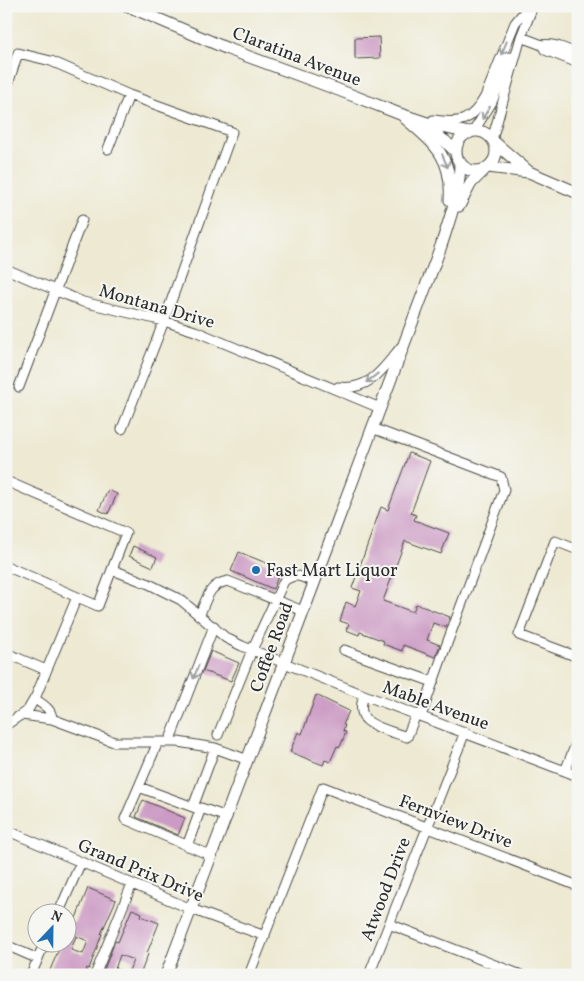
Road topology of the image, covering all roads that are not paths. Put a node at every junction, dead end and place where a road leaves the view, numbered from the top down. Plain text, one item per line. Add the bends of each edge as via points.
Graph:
1 (128, 6) edge
2 (528, 6) edge
3 (533, 6) edge
4 (145, 10) edge
5 (521, 37) junction
6 (578, 58) edge
7 (6, 90) edge
8 (129, 95) junction
9 (400, 114) junction
10 (471, 133) junction
11 (493, 141) junction
12 (108, 149) dead end
13 (458, 157) junction
14 (486, 168) junction
15 (529, 172) junction
16 (578, 193) edge
17 (82, 220) dead end
18 (441, 246) junction
19 (6, 269) edge
20 (55, 290) junction
21 (164, 321) junction
22 (404, 343) junction
23 (327, 385) junction
24 (19, 387) dead end
25 (380, 408) junction
26 (372, 428) junction
27 (122, 429) dead end
28 (6, 481) edge
29 (578, 550) edge
30 (6, 566) edge
31 (112, 570) junction
32 (314, 582) junction
33 (77, 597) junction
34 (275, 600) junction
35 (303, 612) junction
36 (200, 614) junction
37 (214, 626) junction
38 (252, 650) junction
39 (344, 650) dead end
40 (6, 653) edge
41 (578, 657) edge
42 (284, 662) junction
43 (46, 670) junction
44 (433, 682) junction
45 (364, 695) junction
46 (34, 698) junction
47 (22, 715) junction
48 (418, 715) junction
49 (52, 719) junction
50 (6, 725) edge
51 (465, 732) junction
52 (218, 735) dead end
53 (578, 739) edge
54 (158, 742) junction
55 (169, 742) junction
56 (215, 748) junction
57 (248, 760) junction
58 (565, 772) junction
59 (578, 776) edge
60 (139, 787) junction
61 (197, 809) junction
62 (227, 817) junction
63 (427, 827) junction
64 (6, 830) edge
65 (187, 846) junction
66 (212, 856) junction
67 (81, 862) junction
68 (132, 884) junction
69 (578, 886) edge
70 (62, 904) edge
71 (191, 910) junction
72 (389, 924) junction
73 (265, 936) junction
74 (6, 945) edge
75 (40, 954) edge
76 (38, 959) junction
77 (31, 975) edge
78 (95, 975) edge
79 (166, 975) edge
80 (249, 975) edge
81 (369, 975) edge
82 (522, 975) edge

1 - 4 main road, Claratina Avenue
2 -> 9 street via 515,23 485,97 472,116 455,122
3 - 5 street
4 - 9 main road, Claratina Avenue via 228,48
5 - 6 street via 573,61
5 -> 10 street via 492,102
5 - 11 street
7 - 8 street via 18,53 52,61
8 - 12 street
8 - 21 street via 232,132
9 - 10 main road, Claratina Avenue via 433,126
9 - 13 main road, Claratina Avenue via 438,136
9 -> 18 main road via 434,143 446,162 451,185
10 - 11 main road via 485,134
10 - 13 main road via 460,139
11 - 14 main road via 496,155
11 - 15 main road
13 - 14 main road via 466,169
13 - 18 main road, Coffee Road via 460,176
14 - 15 main road
14 - 18 main road, Coffee Road via 464,195
15 - 16 main road
17 - 20 street
18 - 22 main road, Coffee Road
19 - 20 street, Montana Drive
20 - 21 street, Montana Drive via 99,307
20 - 24 street
21 - 23 street, Montana Drive
21 - 27 street
22 -> 23 street, Montana Drive via 371,380 356,387
22 - 25 main road, Coffee Road
23 - 25 street, Montana Drive
25 - 26 main road, Coffee Road
26 - 32 main road, Coffee Road
26 - 44 street via 501,477 504,490
28 - 31 street via 126,533
29 - 41 street via 554,541 519,634
30 - 33 street
31 - 33 street via 98,606
31 - 36 street, Mable Avenue via 182,600
32 - 34 street via 297,575 291,577 284,581
32 - 35 main road, Coffee Road
33 - 43 street
34 - 35 street
34 - 36 street via 228,581 218,582
34 - 38 street
35 - 42 main road, Coffee Road
36 - 37 street, Mable Avenue
37 - 38 street, Mable Avenue via 226,638
37 -> 55 street
38 - 42 street, Mable Avenue
38 - 52 street
39 - 44 street
40 - 43 street
42 - 45 street, Mable Avenue
42 - 57 main road, Coffee Road
43 - 46 street
44 - 48 street
45 - 48 street, Mable Avenue
45 - 48 street via 361,707 368,723 407,738
46 - 47 street
46 - 49 street via 46,707
47 - 49 street
47 - 50 street
48 - 51 street, Mable Avenue
49 - 54 street via 114,742
51 - 58 street, Mable Avenue
51 - 63 street, Atwood Drive
53 - 58 street
54 - 55 street
54 - 60 street
55 - 56 street
56 - 57 street
56 - 61 street
57 - 62 main road, Coffee Road
58 - 59 street, Mable Avenue
60 - 61 street
60 - 65 street via 125,819
61 - 62 street
61 - 65 street
62 - 66 main road, Coffee Road
63 - 69 street, Fernview Drive
63 - 72 street, Atwood Drive
63 - 73 street, Fernview Drive via 323,786
64 - 67 street, Grand Prix Drive
65 - 66 street
66 - 71 main road, Coffee Road
67 - 68 street, Grand Prix Drive
67 - 70 street
68 - 71 street, Grand Prix Drive
68 - 78 street
71 - 73 street, Grand Prix Drive
71 - 79 main road, Coffee Road
72 - 81 street, Atwood Drive
72 - 82 street
73 - 80 street
74 - 76 street
75 - 76 street
76 - 77 street

